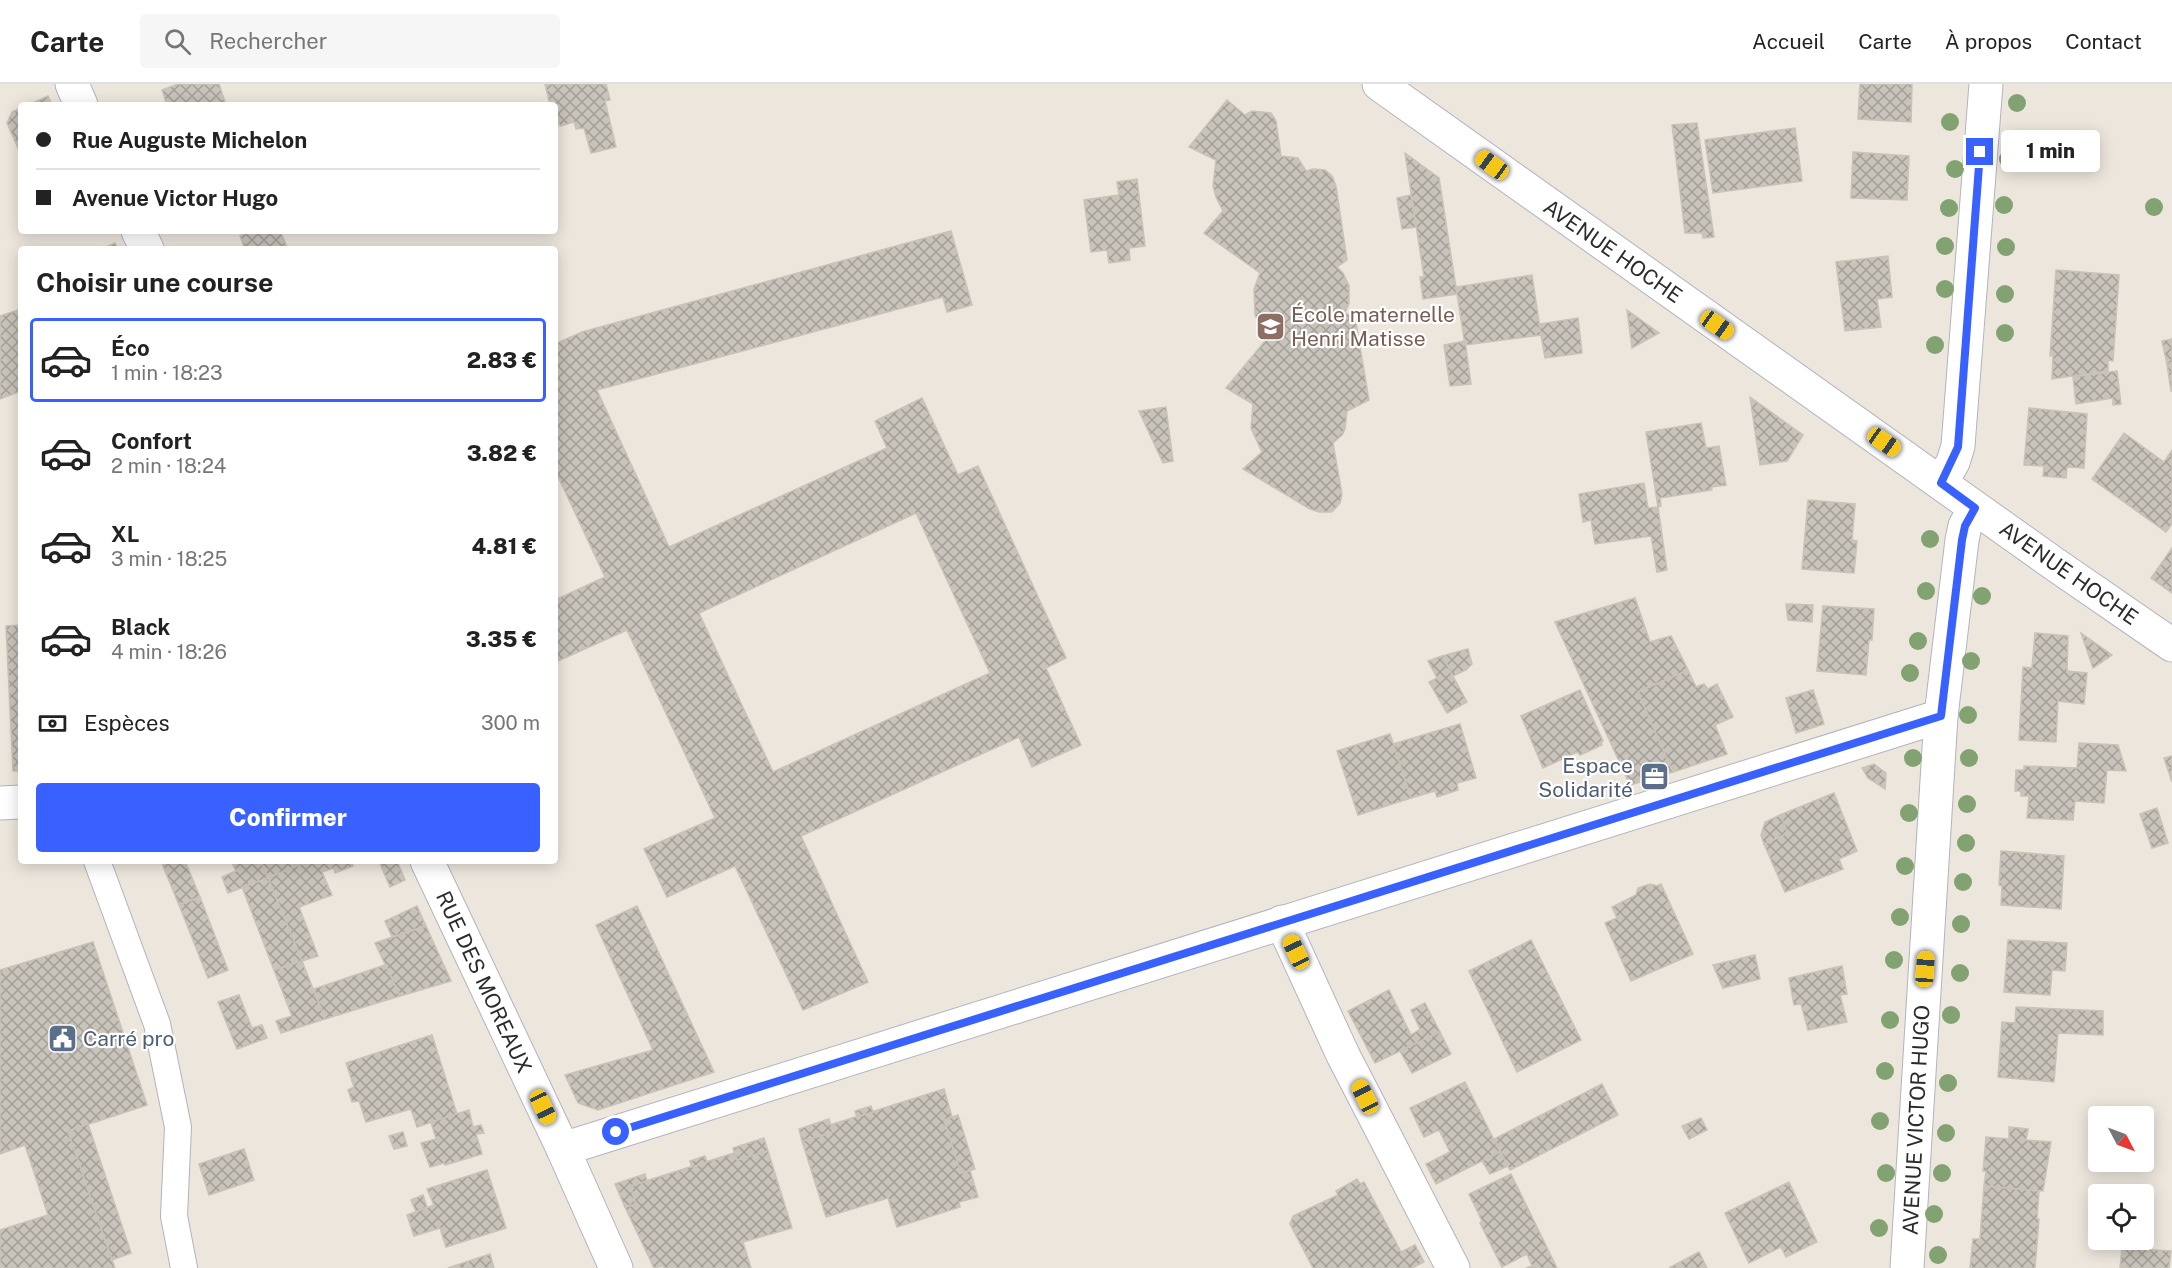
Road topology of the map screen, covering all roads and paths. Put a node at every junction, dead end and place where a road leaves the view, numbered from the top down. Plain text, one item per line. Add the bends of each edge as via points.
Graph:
1 (72, 84) edge
2 (1379, 84) edge
3 (1986, 84) edge
4 (80, 102) edge
5 (1941, 483) junction
6 (1975, 508) junction
7 (2172, 645) edge
8 (1941, 716) junction
9 (18, 802) edge
10 (0, 803) edge
11 (98, 864) edge
12 (428, 864) edge
13 (1282, 922) junction
14 (563, 1149) junction
15 (184, 1268) edge
16 (616, 1268) edge
17 (1453, 1268) edge
18 (1907, 1268) edge

1 - 4 street
2 - 5 street, AVENUE HOCHE
3 - 5 street via 1958,447
5 - 6 street, AVENUE HOCHE
6 - 7 street, AVENUE HOCHE
6 - 8 street, AVENUE VICTOR HUGO via 1962,540
8 - 13 street
8 - 18 street, AVENUE VICTOR HUGO
9 - 10 street
11 - 15 lane via 157,1024 178,1127 174,1216
12 - 14 street, RUE DES MOREAUX
13 - 14 street
13 - 17 street via 1342,1055
14 - 16 street, RUE DES MOREAUX

